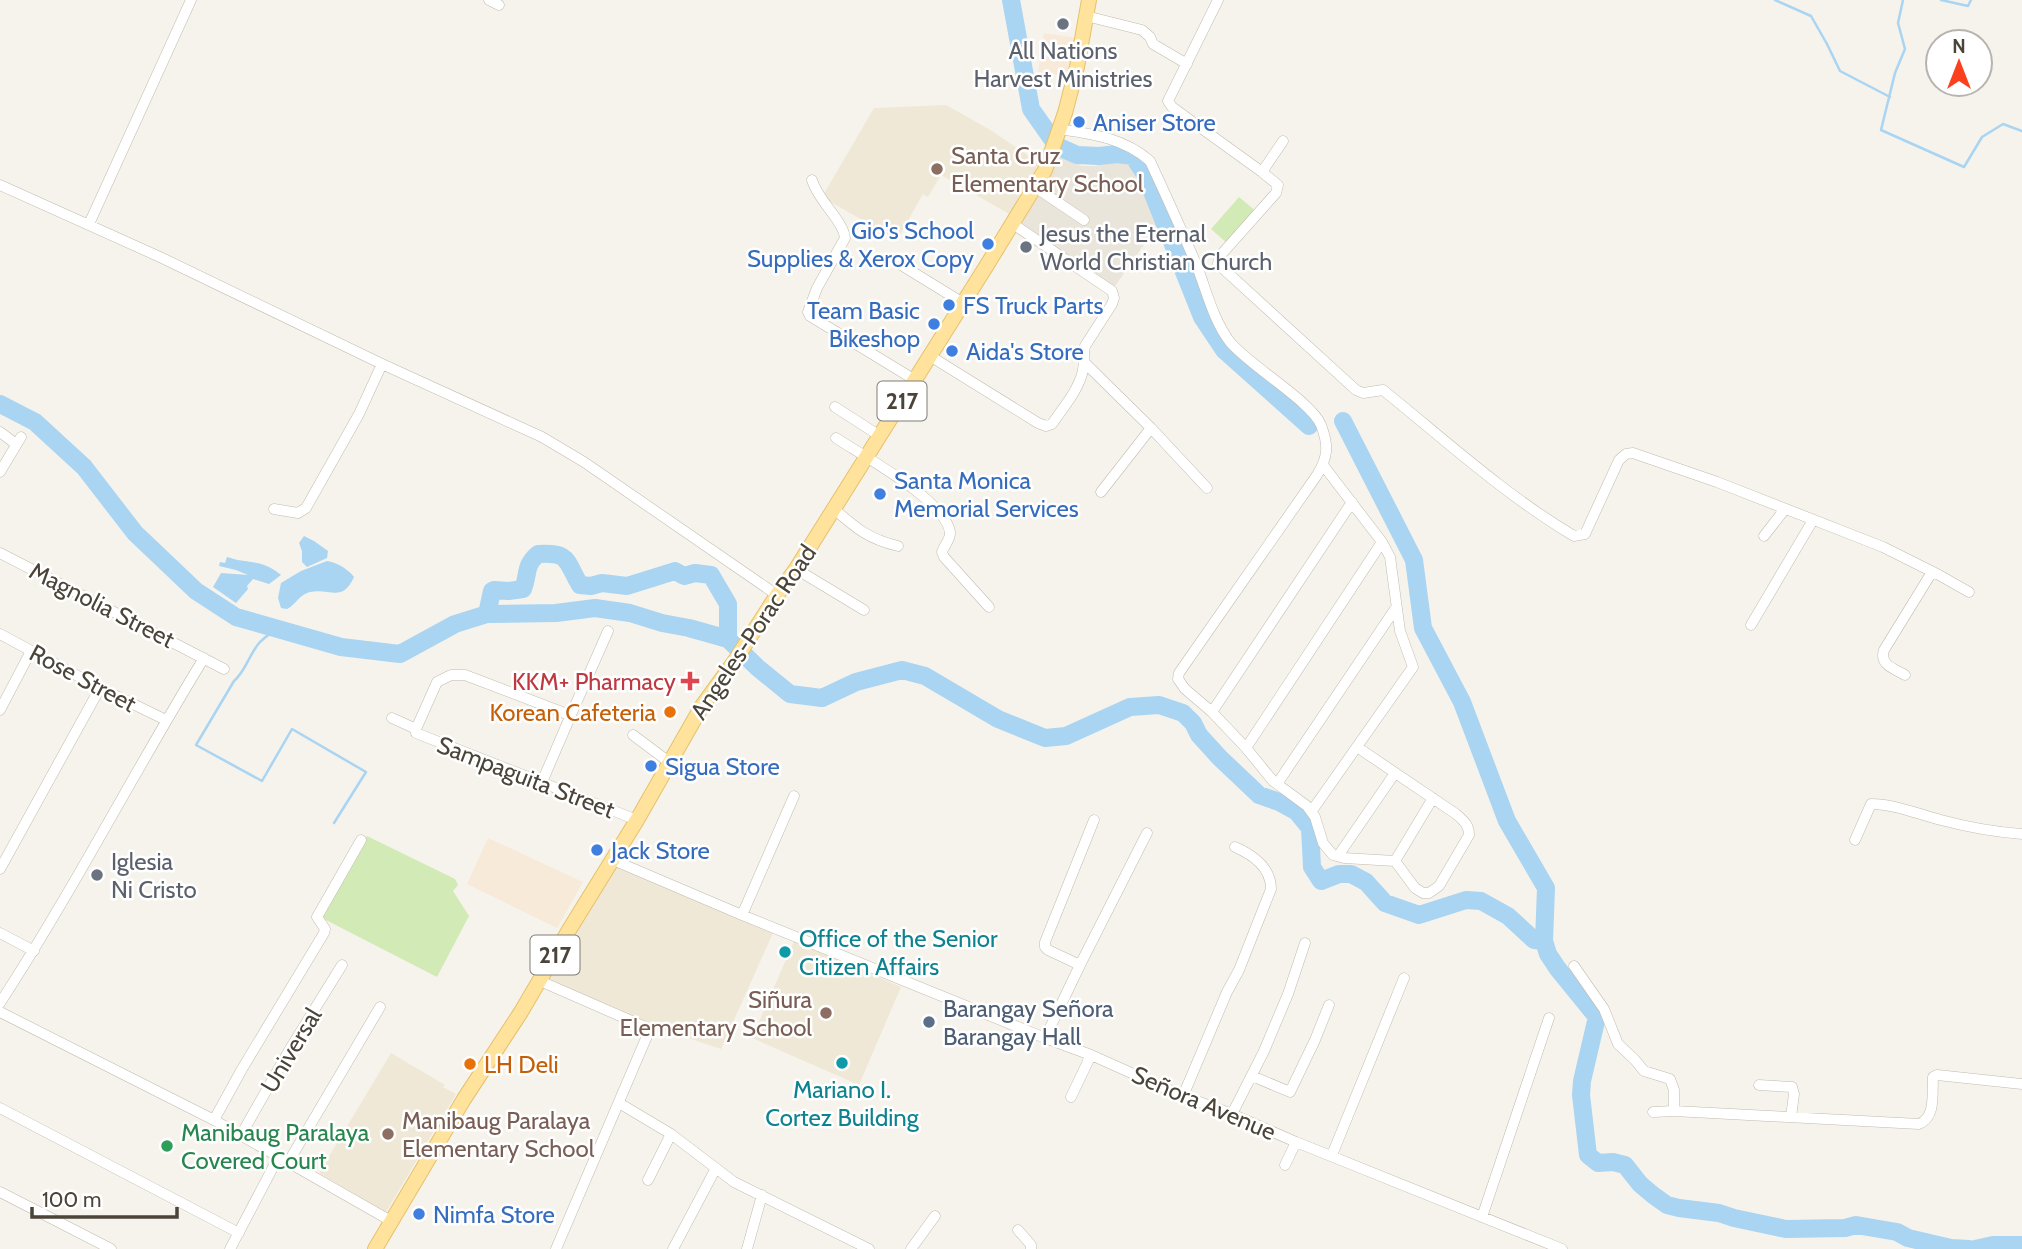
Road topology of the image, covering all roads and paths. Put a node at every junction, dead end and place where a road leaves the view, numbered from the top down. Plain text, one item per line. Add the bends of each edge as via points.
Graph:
1 (191, 0) edge
2 (489, 0) edge
3 (1089, 0) edge
4 (1218, 0) edge
5 (499, 5) dead end
6 (1086, 16) junction
7 (1187, 64) junction
8 (1058, 132) junction
9 (1283, 141) dead end
10 (1262, 172) junction
11 (811, 180) dead end
12 (0, 185) edge
13 (1035, 187) junction
14 (1084, 220) dead end
15 (1013, 223) junction
16 (89, 224) junction
17 (898, 263) dead end
18 (963, 303) junction
19 (930, 356) junction
20 (1084, 363) junction
21 (382, 364) junction
22 (915, 380) junction
23 (835, 407) dead end
24 (1151, 428) junction
25 (0, 432) edge
26 (880, 436) junction
27 (836, 438) dead end
28 (866, 458) junction
29 (1323, 465) junction
30 (0, 472) edge
31 (1207, 488) dead end
32 (1101, 492) dead end
33 (1352, 502) junction
34 (274, 509) dead end
35 (834, 509) junction
36 (1785, 509) junction
37 (1813, 520) junction
38 (1764, 536) dead end
39 (1381, 542) junction
40 (898, 545) dead end
41 (0, 553) edge
42 (796, 569) junction
43 (1932, 572) junction
44 (1969, 592) dead end
45 (777, 595) junction
46 (989, 607) dead end
47 (1395, 609) junction
48 (864, 610) dead end
49 (1751, 625) dead end
50 (608, 631) dead end
51 (0, 634) edge
52 (31, 651) junction
53 (204, 658) junction
54 (224, 669) dead end
55 (1905, 675) dead end
56 (100, 688) junction
57 (0, 709) edge
58 (1212, 712) junction
59 (570, 717) junction
60 (392, 718) dead end
61 (166, 720) junction
62 (416, 731) junction
63 (634, 735) dead end
64 (1357, 747) junction
65 (1247, 748) junction
66 (669, 762) junction
67 (1395, 773) junction
68 (542, 782) junction
69 (1277, 784) junction
70 (794, 796) dead end
71 (1433, 798) junction
72 (1311, 812) junction
73 (637, 820) junction
74 (1094, 820) dead end
75 (1147, 833) dead end
76 (2022, 834) edge
77 (361, 840) dead end
78 (1855, 840) dead end
79 (1235, 847) dead end
80 (1338, 856) junction
81 (613, 860) junction
82 (1395, 861) junction
83 (0, 869) edge
84 (743, 915) junction
85 (0, 933) edge
86 (1305, 943) dead end
87 (34, 951) junction
88 (342, 965) dead end
89 (1080, 965) junction
90 (1574, 966) dead end
91 (1404, 978) dead end
92 (540, 981) junction
93 (0, 1003) edge
94 (1329, 1005) dead end
95 (380, 1007) dead end
96 (0, 1012) edge
97 (1549, 1018) dead end
98 (1045, 1038) junction
99 (1091, 1055) junction
100 (1252, 1076) junction
101 (2022, 1084) edge
102 (1759, 1085) dead end
103 (1183, 1096) junction
104 (1071, 1097) dead end
105 (619, 1103) junction
106 (0, 1108) edge
107 (1674, 1111) junction
108 (1653, 1112) dead end
109 (1232, 1114) junction
110 (1791, 1117) junction
111 (214, 1120) junction
112 (671, 1134) junction
113 (241, 1135) junction
114 (1296, 1142) junction
115 (1332, 1155) junction
116 (284, 1159) junction
117 (1285, 1165) dead end
118 (716, 1168) junction
119 (648, 1180) dead end
120 (0, 1192) edge
121 (762, 1195) junction
122 (935, 1216) dead end
123 (1482, 1217) junction
124 (391, 1221) junction
125 (1018, 1230) dead end
126 (239, 1233) junction
127 (110, 1249) edge
128 (230, 1249) edge
129 (376, 1249) edge
130 (556, 1249) edge
131 (673, 1249) edge
132 (747, 1249) edge
133 (869, 1249) edge
134 (911, 1249) edge
135 (1031, 1249) edge
136 (1562, 1249) edge

1 - 16 street
2 - 5 street
3 - 6 main road, Angeles-Porac Road / 217
4 - 7 street
6 - 7 street via 1142,30 1153,44
6 - 8 main road, Angeles-Porac Road / 217
7 - 10 street via 1169,104
8 - 13 main road, Angeles-Porac Road / 217
8 - 29 street via 1108,137 1150,160 1219,325 1232,344 1320,422 1327,458
9 - 10 street
10 - 36 street via 1278,186 1276,193 1217,264 1356,390 1383,390 1551,523 1574,536 1584,534 1619,460 1633,453
11 - 22 street via 845,238 817,288 810,316
12 - 16 street
13 - 14 street
13 - 15 main road, Angeles-Porac Road / 217
15 - 18 main road, Angeles-Porac Road / 217
15 - 20 street via 1112,291 1112,303 1085,346
16 - 21 street
17 - 18 street
18 - 19 main road, Angeles-Porac Road / 217
19 - 20 street via 1046,426 1052,424 1079,382
19 - 22 main road, Angeles-Porac Road / 217
20 - 24 street
21 - 34 street via 306,508 298,513
21 - 45 street via 568,452
22 - 26 main road, Angeles-Porac Road / 217
23 - 26 street
24 - 31 street
24 - 32 street
25 - 30 street via 18,441
26 - 28 main road, Angeles-Porac Road / 217
27 - 28 street
28 - 35 main road, Angeles-Porac Road / 217
28 - 46 street via 918,491 936,509 950,531 944,557
29 - 33 street
29 - 58 street via 1179,673 1185,689
33 - 39 street
33 - 58 street
35 - 40 street via 868,536
35 - 42 main road, Angeles-Porac Road / 217
36 - 37 street
36 - 38 street
37 - 43 street
37 - 49 street
39 - 47 street via 1390,558
39 - 65 street
41 - 53 street, Magnolia Street
42 - 45 main road, Angeles-Porac Road / 217
42 - 48 street
43 - 44 street
43 - 55 street via 1882,656
45 - 66 main road, Angeles-Porac Road / 217
47 - 64 street via 1413,667
47 - 69 street
50 - 59 street
51 - 52 street, Rose Street
52 - 56 street, Rose Street
52 - 57 street
53 - 54 street, Magnolia Street
53 - 61 street
56 - 61 street, Rose Street
56 - 83 street
58 - 65 street
59 - 62 street via 456,674 437,682
59 - 68 street
60 - 62 street, Sampaguita Street
61 - 87 street
62 - 68 street, Sampaguita Street
63 - 66 street
64 - 67 street
64 - 72 street
65 - 69 street
66 - 73 main road, Angeles-Porac Road / 217
67 - 71 street
67 - 80 street
68 - 73 street, Sampaguita Street
69 - 72 street
70 - 84 street
71 - 82 street
71 - 82 street via 1469,828 1439,886 1423,894
72 - 80 street via 1323,844
73 - 81 main road, Angeles-Porac Road / 217
74 - 89 street via 1045,942 1048,950
75 - 89 street
76 - 78 street via 1871,804
77 - 111 street via 317,916 324,933
79 - 103 street via 1258,860 1271,880 1271,889
80 - 82 street
81 - 84 street, Señora Avenue
81 - 92 main road, Angeles-Porac Road / 217
84 - 98 street, Señora Avenue
85 - 87 street
86 - 100 street
87 - 93 street
88 - 113 street, Universal
89 - 98 street
90 - 107 street via 1604,1009 1618,1044 1644,1070 1671,1079
91 - 115 street
92 - 105 street via 650,1029
92 - 124 main road, Angeles-Porac Road / 217
94 - 100 street via 1290,1092
95 - 116 street
96 - 111 street
97 - 123 street
98 - 99 street, Señora Avenue
99 - 103 street, Señora Avenue
99 - 104 street
100 - 109 street
101 - 110 street via 1937,1075 1933,1077 1930,1115 1919,1124
102 - 110 street via 1792,1087
103 - 109 street, Señora Avenue
105 - 112 street
105 - 130 street
106 - 126 street
107 - 108 street
107 - 110 street
109 - 114 street, Señora Avenue
111 - 113 street
112 - 118 street
112 - 119 street
113 - 116 street
114 - 115 street, Señora Avenue
114 - 117 street
115 - 123 street, Señora Avenue
116 - 124 street
116 - 126 street
118 - 121 street
118 - 131 street
120 - 127 street
121 - 132 street
121 - 133 street
122 - 134 street
123 - 136 street, Señora Avenue
124 - 129 main road, Angeles-Porac Road / 217
125 - 135 street
126 - 128 street

